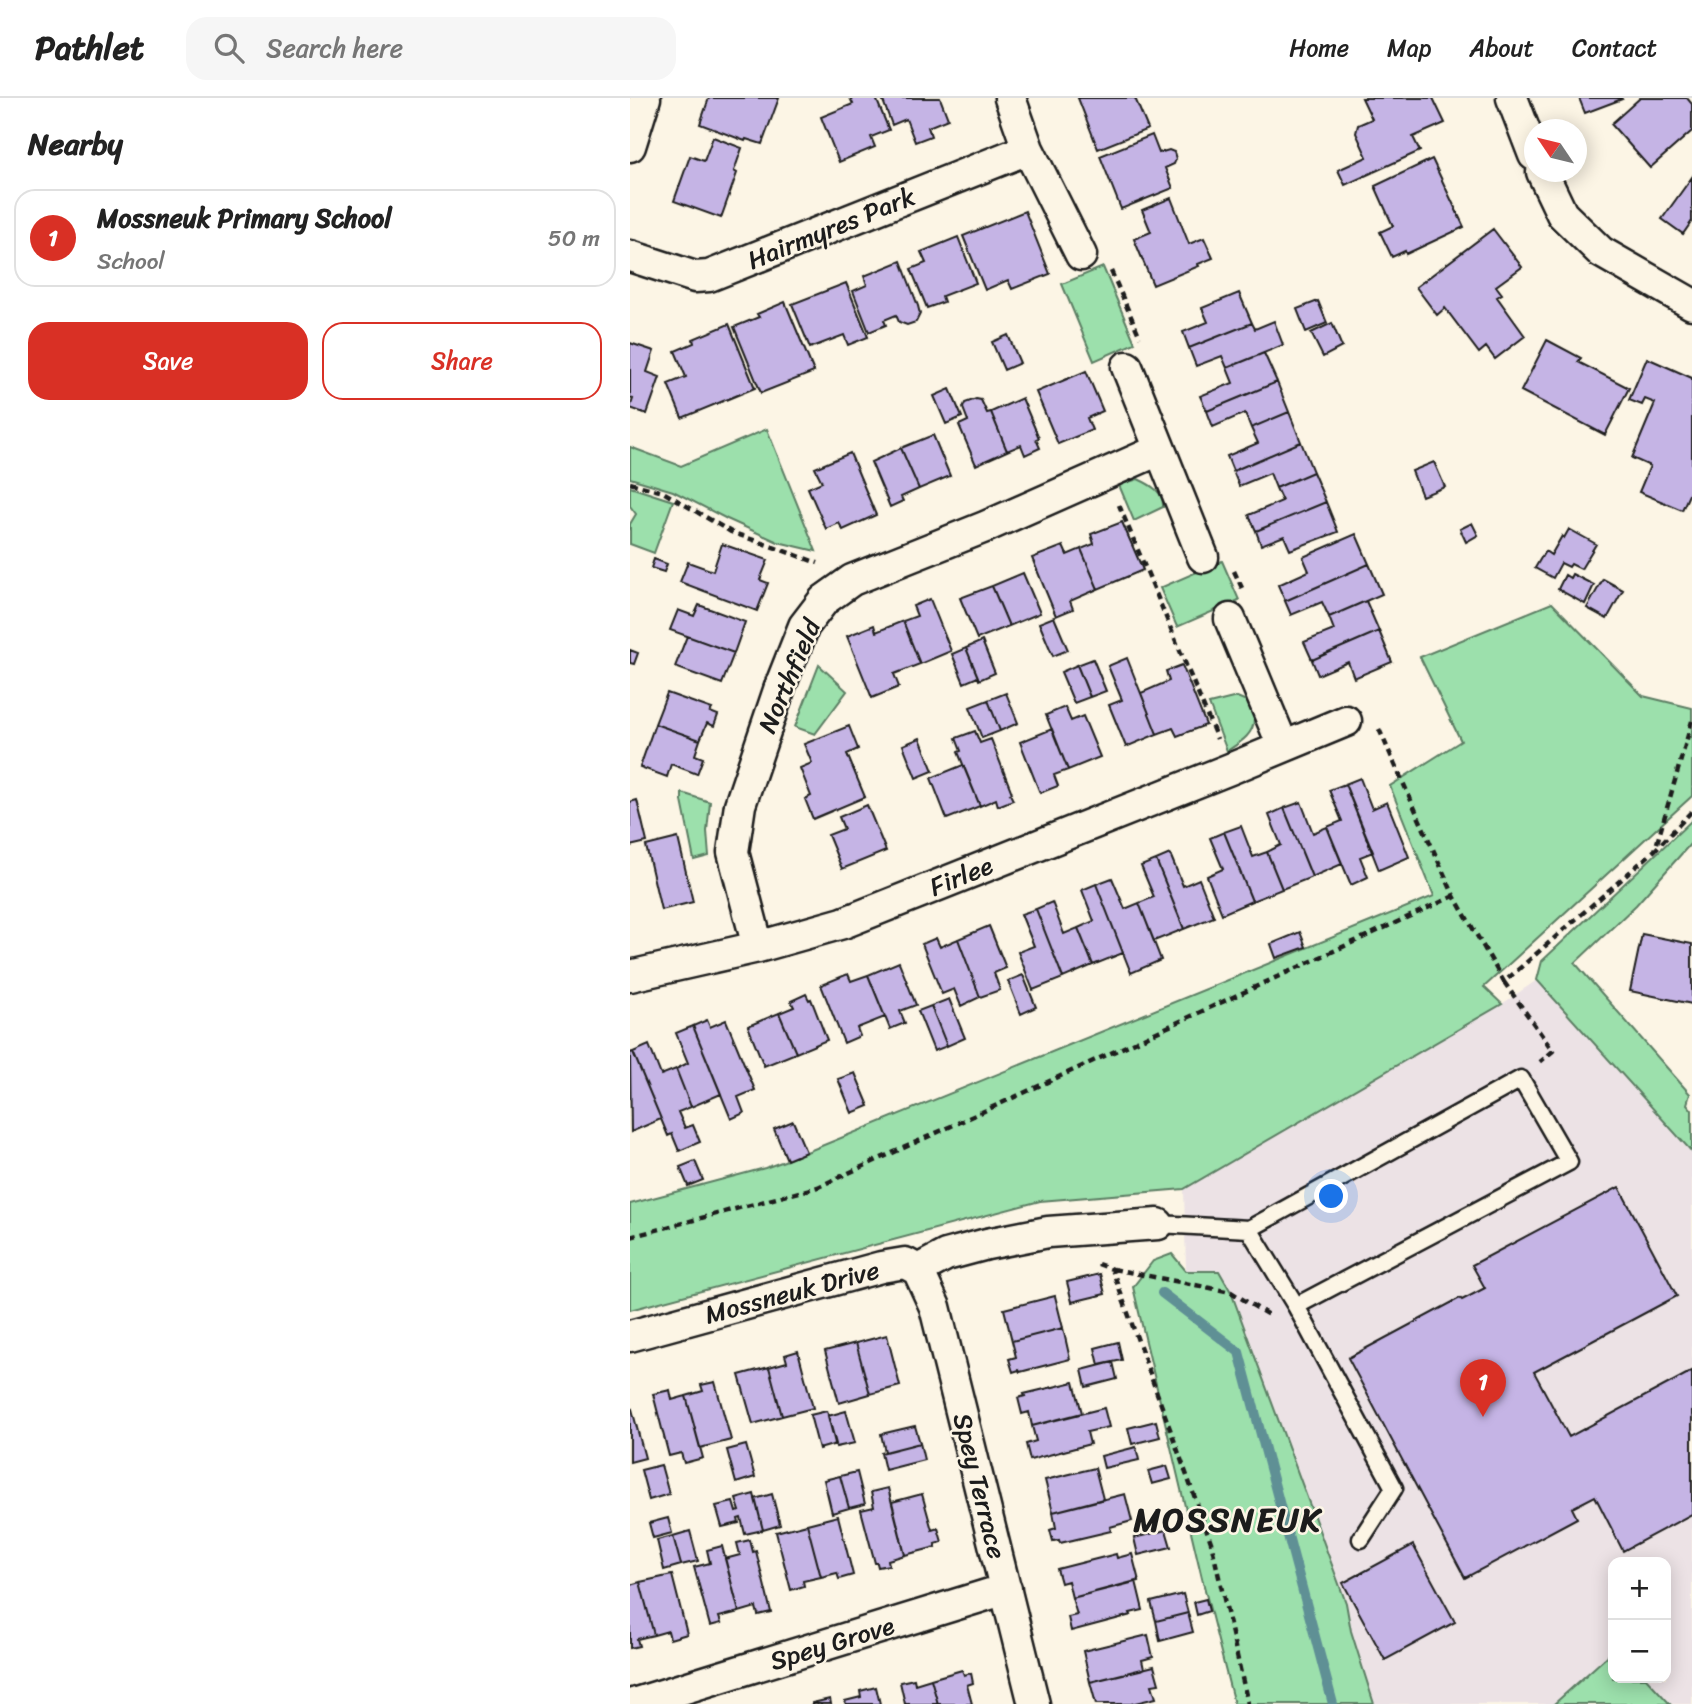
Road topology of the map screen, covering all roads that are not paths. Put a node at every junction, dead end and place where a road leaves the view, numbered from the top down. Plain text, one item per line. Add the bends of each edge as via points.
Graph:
1 (645, 98) edge
2 (1010, 98) edge
3 (1512, 98) edge
4 (1524, 128) edge
5 (630, 146) edge
6 (1028, 149) junction
7 (1547, 182) edge
8 (1081, 255) road end
9 (630, 256) edge
10 (1692, 304) edge
11 (1127, 367) road end
12 (1159, 450) junction
13 (1203, 557) road end
14 (1230, 619) road end
15 (1346, 721) road end
16 (1283, 746) junction
17 (758, 947) junction
18 (630, 976) edge
19 (1157, 1224) joint
20 (1249, 1229) junction
21 (918, 1270) junction
22 (1296, 1306) junction
23 (630, 1336) edge
24 (1361, 1539) dead end
25 (1006, 1590) junction
26 (651, 1702) edge
27 (1034, 1704) edge

1 - 5 street
2 - 6 street
3 - 4 street
6 - 8 street
6 - 9 street, Hairmyres Park via 709,276 695,277
7 - 10 street via 1562,214 1601,252
11 - 12 street
12 - 13 street
12 - 17 street, Northfield via 852,580 824,600 804,626 740,805 733,852
14 - 16 street
15 - 16 street, Firlee
16 - 17 street, Firlee via 843,923
17 - 18 street, Firlee
19 - 20 lane
19 - 21 street, Mossneuk Drive via 1048,1232 946,1255
20 - 22 lane
20 - 22 lane via 1521,1079 1569,1162
21 - 23 street, Mossneuk Drive via 905,1263 881,1267
21 - 25 street, Spey Terrace via 935,1307
22 - 24 lane via 1394,1488
25 - 26 street, Spey Grove
25 - 27 street, Spey Terrace

